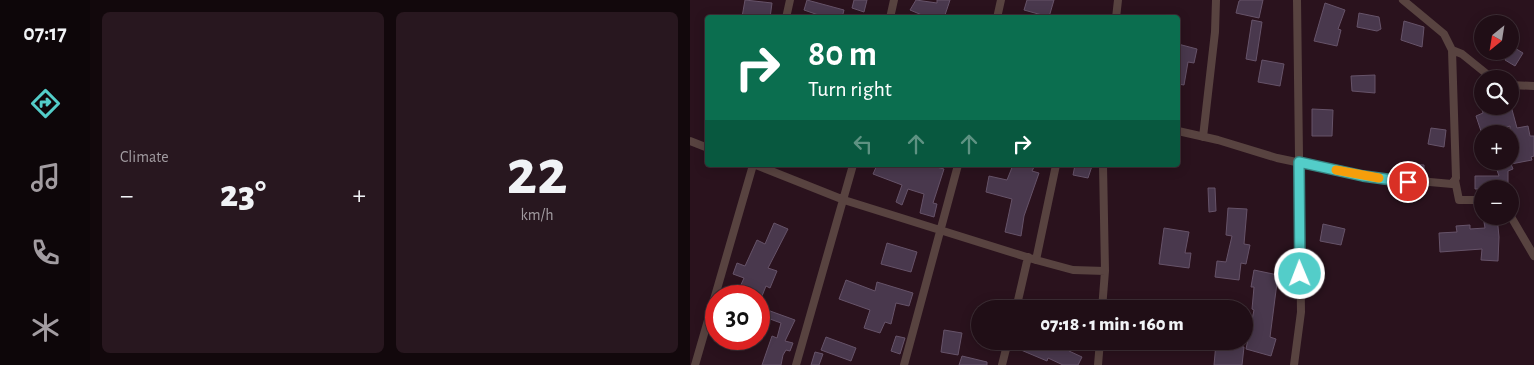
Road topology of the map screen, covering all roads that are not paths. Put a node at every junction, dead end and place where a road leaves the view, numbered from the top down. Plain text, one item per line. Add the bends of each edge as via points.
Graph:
1 (790, 0) edge
2 (894, 0) edge
3 (1001, 0) edge
4 (1118, 0) edge
5 (1216, 0) edge
6 (1297, 0) edge
7 (1403, 0) edge
8 (787, 15) edge
9 (891, 15) edge
10 (998, 15) edge
11 (1116, 15) edge
12 (1452, 50) junction
13 (1482, 70) edge
14 (1519, 85) edge
15 (1534, 86) edge
16 (1180, 132) edge
17 (1202, 137) junction
18 (690, 141) edge
19 (705, 147) edge
20 (1299, 162) junction
21 (753, 167) edge
22 (759, 167) edge
23 (852, 167) edge
24 (957, 167) edge
25 (1055, 167) edge
26 (1103, 167) edge
27 (1455, 180) junction
28 (844, 200) junction
29 (1474, 200) edge
30 (1515, 225) edge
31 (940, 229) junction
32 (1534, 256) edge
33 (1032, 258) junction
34 (1105, 270) junction
35 (1019, 300) edge
36 (1103, 300) edge
37 (1006, 350) edge
38 (1099, 350) edge
39 (695, 365) edge
40 (796, 365) edge
41 (904, 365) edge
42 (1002, 365) edge
43 (1098, 365) edge
44 (1294, 365) edge

1 - 8 street
2 - 9 street
3 - 10 street
4 - 11 street
5 - 17 street
6 - 20 street
7 - 12 street via 1444,34
12 - 13 street
12 - 27 street
14 - 15 street
16 - 17 street
17 - 20 street
18 - 19 street
20 - 27 street via 1408,182 1449,185
20 - 44 street via 1301,312
21 - 39 street
22 - 28 street
23 - 28 street
24 - 31 street
25 - 33 street
26 - 34 street
27 - 29 street via 1459,200
28 - 31 street
28 - 40 street
30 - 32 street
31 - 33 street
31 - 41 street
33 - 34 street via 1073,270
33 - 35 street
34 - 36 street
37 - 42 street
38 - 43 street

